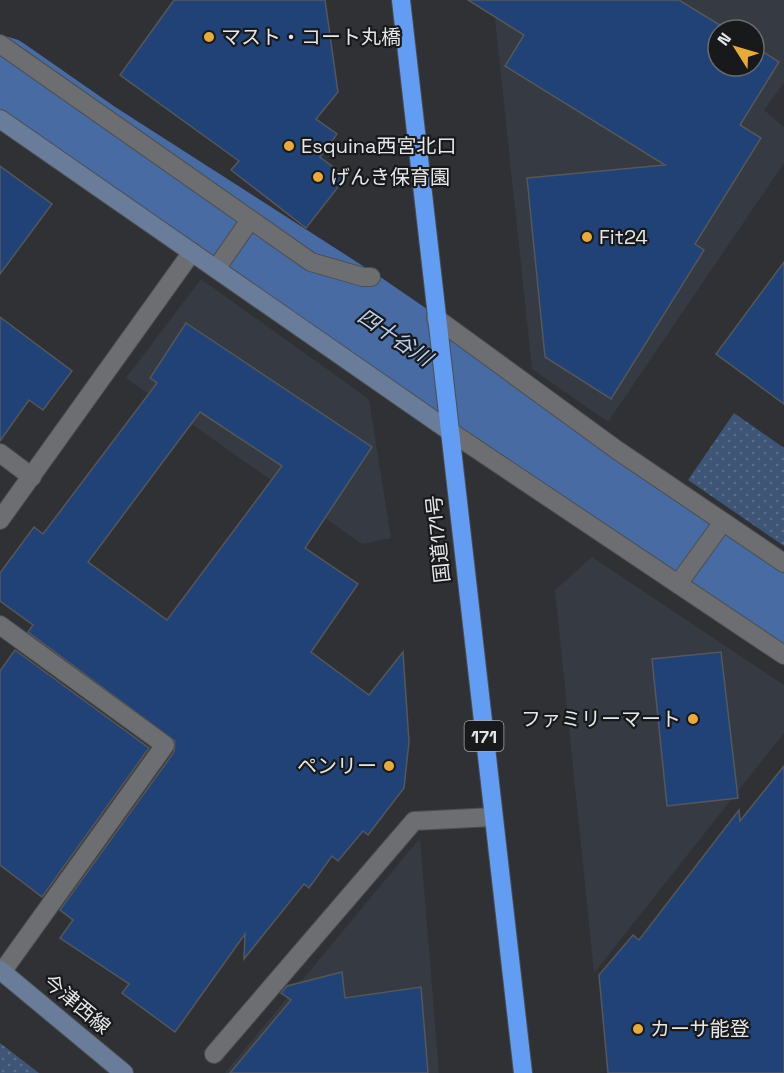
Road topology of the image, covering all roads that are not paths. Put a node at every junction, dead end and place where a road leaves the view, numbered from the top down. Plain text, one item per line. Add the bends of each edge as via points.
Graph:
1 (401, 0) edge
2 (0, 44) edge
3 (0, 119) edge
4 (249, 222) junction
5 (192, 252) junction
6 (216, 269) junction
7 (371, 277) dead end
8 (436, 318) junction
9 (448, 430) junction
10 (0, 453) edge
11 (32, 477) junction
12 (0, 520) edge
13 (719, 527) junction
14 (784, 563) edge
15 (678, 584) junction
16 (0, 625) edge
17 (784, 655) edge
18 (493, 817) junction
19 (1, 971) edge
20 (214, 1054) dead end
21 (124, 1073) edge
22 (523, 1073) edge

1 - 8 highway, 国道171号 / 171
2 - 4 street
3 - 5 street
4 - 6 street
4 - 7 street via 310,262
5 - 6 street
5 - 11 street
6 - 9 street
8 - 9 highway, 国道171号 / 171
8 - 13 street
9 - 15 street
9 - 18 highway, 国道171号 / 171
10 - 11 street
11 - 12 street
13 - 14 street
13 - 15 street
15 - 17 street
16 - 19 street via 165,745
18 - 20 street via 414,821
18 - 22 highway, 国道171号 / 171
19 - 21 street, 今津西線

